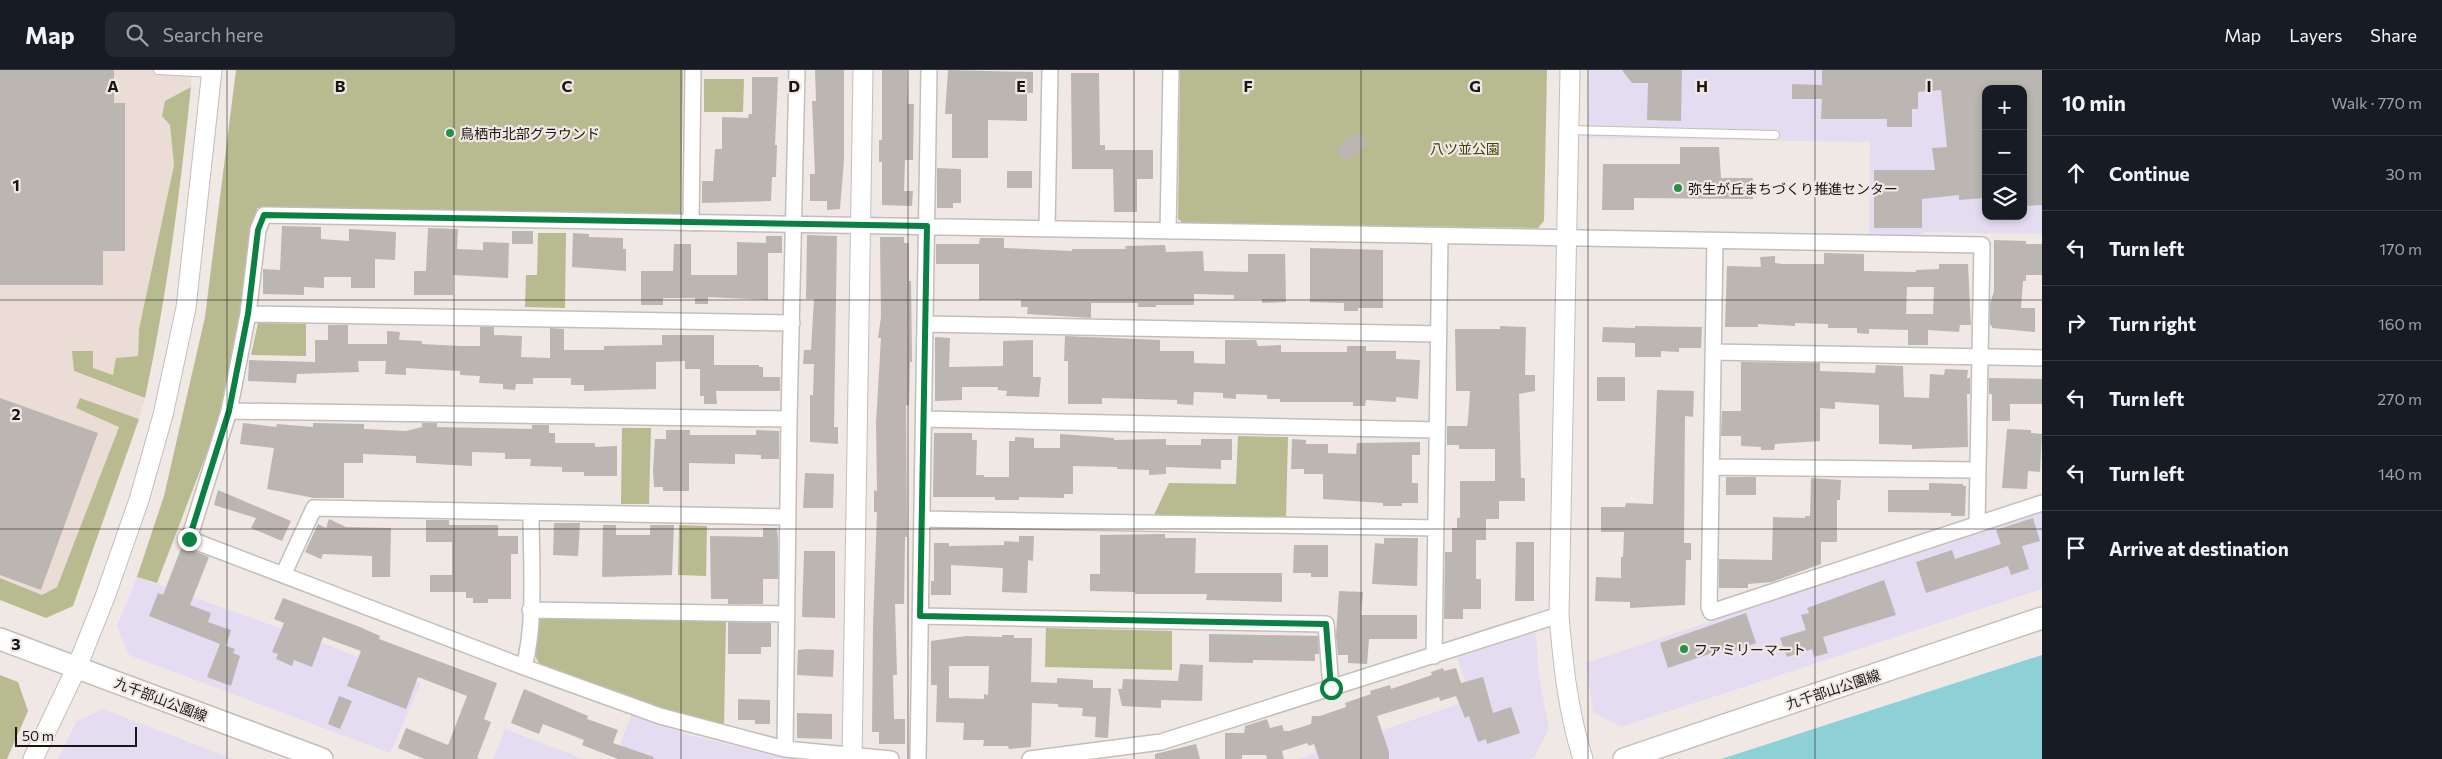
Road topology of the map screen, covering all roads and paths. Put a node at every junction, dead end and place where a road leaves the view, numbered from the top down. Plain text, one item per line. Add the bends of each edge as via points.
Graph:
1 (158, 70) edge
2 (693, 70) edge
3 (797, 70) edge
4 (863, 70) edge
5 (929, 70) edge
6 (1050, 70) edge
7 (1171, 70) edge
8 (1570, 70) edge
9 (212, 71) edge
10 (1569, 130) junction
11 (1775, 135) dead end
12 (691, 224) junction
13 (794, 224) junction
14 (859, 225) junction
15 (927, 226) junction
16 (1047, 228) junction
17 (1168, 230) junction
18 (1440, 236) junction
19 (1567, 239) junction
20 (1715, 241) junction
21 (248, 314) junction
22 (792, 323) junction
23 (925, 324) junction
24 (1438, 334) junction
25 (1713, 352) junction
26 (1980, 357) junction
27 (2042, 358) edge
28 (229, 411) junction
29 (789, 418) junction
30 (924, 419) junction
31 (1437, 430) junction
32 (1712, 468) junction
33 (1978, 470) junction
34 (2042, 503) edge
35 (531, 513) junction
36 (788, 517) junction
37 (922, 519) junction
38 (1977, 524) junction
39 (1436, 528) junction
40 (283, 575) junction
41 (530, 610) junction
42 (787, 614) junction
43 (920, 616) junction
44 (1559, 616) junction
45 (2042, 618) edge
46 (0, 640) edge
47 (1434, 656) junction
48 (77, 667) junction
49 (524, 667) junction
50 (1331, 688) junction
51 (785, 749) junction
52 (852, 758) edge
53 (33, 759) edge
54 (322, 759) edge
55 (891, 759) edge
56 (918, 759) edge
57 (1030, 759) edge
58 (1583, 759) edge
59 (1624, 759) edge

1 - 9 lane
2 - 12 street
3 - 13 street
4 - 14 street
5 - 15 street
6 - 16 street
7 - 17 street
8 - 10 street
9 - 48 street via 186,308 163,415 139,500
10 - 11 lane
10 - 19 street
12 - 13 street
12 - 21 street via 264,215 258,230
13 - 14 street
13 - 22 street
14 - 15 street
14 - 52 street
15 - 16 street
15 - 23 street
16 - 17 street
17 - 18 street
18 - 19 street
18 - 24 street
19 - 20 street
19 - 44 street
20 - 25 street
20 - 26 street via 1982,245
21 - 22 street
21 - 28 street
22 - 29 street
23 - 24 street
23 - 30 street
24 - 31 street
25 - 26 street
25 - 32 street
26 - 27 street
26 - 33 street
28 - 29 street
28 - 40 street via 189,539
29 - 36 street
30 - 31 street
30 - 37 street
31 - 39 street
32 - 33 street
32 - 38 street via 1712,612
33 - 38 street
34 - 38 street
35 - 36 street
35 - 40 street via 314,508
35 - 41 street
36 - 42 street
37 - 39 street
37 - 43 street
39 - 47 street
40 - 49 street
41 - 42 street
41 - 49 street via 528,655
42 - 51 street
43 - 50 street via 1326,624
43 - 56 street
44 - 47 street
44 - 58 street via 1563,667 1575,736
45 - 59 main road, 九千部山公園線
46 - 48 main road, 九千部山公園線
47 - 50 street
48 - 53 street
48 - 54 main road, 九千部山公園線
49 - 51 street via 660,716
50 - 57 street via 1161,742
51 - 52 street
52 - 55 street

